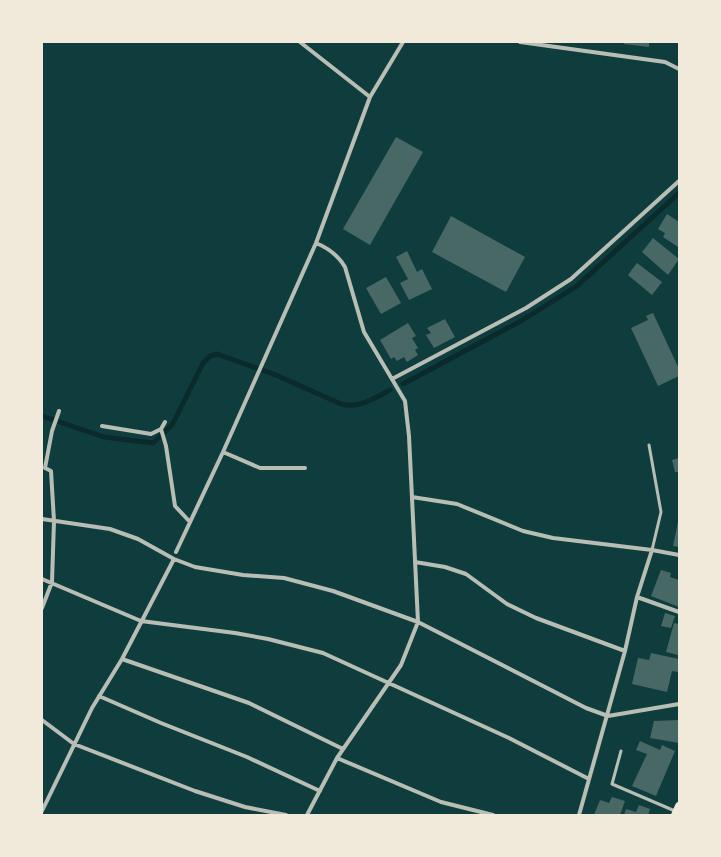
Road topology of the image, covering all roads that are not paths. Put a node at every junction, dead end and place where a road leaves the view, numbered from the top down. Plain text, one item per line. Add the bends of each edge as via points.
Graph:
1 (300, 42) edge
2 (403, 42) edge
3 (520, 42) edge
4 (679, 69) edge
5 (370, 97) junction
6 (679, 181) edge
7 (316, 243) junction
8 (392, 379) junction
9 (59, 411) dead end
10 (165, 422) dead end
11 (102, 426) dead end
12 (161, 429) junction
13 (649, 445) dead end
14 (223, 452) junction
15 (305, 468) dead end
16 (412, 497) junction
17 (42, 519) edge
18 (54, 521) junction
19 (190, 522) junction
20 (652, 550) junction
21 (176, 552) dead end
22 (679, 555) edge
23 (174, 559) junction
24 (414, 562) junction
25 (42, 579) edge
26 (52, 582) junction
27 (637, 597) junction
28 (42, 608) edge
29 (679, 612) edge
30 (141, 621) junction
31 (418, 622) junction
32 (625, 651) junction
33 (122, 659) junction
34 (389, 683) junction
35 (99, 696) junction
36 (679, 704) edge
37 (608, 716) junction
38 (42, 720) edge
39 (74, 744) junction
40 (343, 749) junction
41 (621, 751) dead end
42 (338, 758) junction
43 (589, 779) junction
44 (320, 791) junction
45 (42, 811) edge
46 (677, 811) edge
47 (286, 815) edge
48 (307, 815) edge
49 (493, 815) edge
50 (579, 815) edge

1 - 5 street
2 - 5 street
3 - 4 street via 665,62
5 - 7 street
6 - 8 street via 571,279 526,308
7 - 8 street via 341,259 364,332
7 - 14 street
8 - 16 street via 405,401
9 - 18 street via 52,431 45,468 50,471
10 - 12 street
11 - 12 street via 151,434
12 - 19 street via 175,506
13 - 20 lane via 661,512
14 - 15 street via 260,468
14 - 19 street
16 - 20 street via 457,504 523,532
16 - 24 street
17 - 18 street
18 - 23 street via 110,529 138,539
18 - 26 street
19 - 21 street
20 - 22 street
20 - 27 street
23 - 30 street
23 - 31 street via 195,567 217,571 284,578 333,591
24 - 31 street
24 - 32 street via 445,567 466,574 507,604 536,618
25 - 26 street
26 - 28 street
26 - 30 street
27 - 29 street
27 - 32 street
30 - 33 street
30 - 34 street via 268,639 323,653
31 - 34 street via 401,665
31 - 37 street via 586,708
32 - 37 street
33 - 35 street
33 - 40 street via 250,703
34 - 40 street
34 - 43 street via 509,738
35 - 39 street
35 - 44 street via 161,724 248,757
36 - 37 street
37 - 43 street
38 - 39 street
39 - 45 street
39 - 47 street via 195,791 245,807
40 - 42 street
41 - 46 lane via 612,784
42 - 44 street
42 - 49 street via 441,802
43 - 50 street
44 - 48 street

